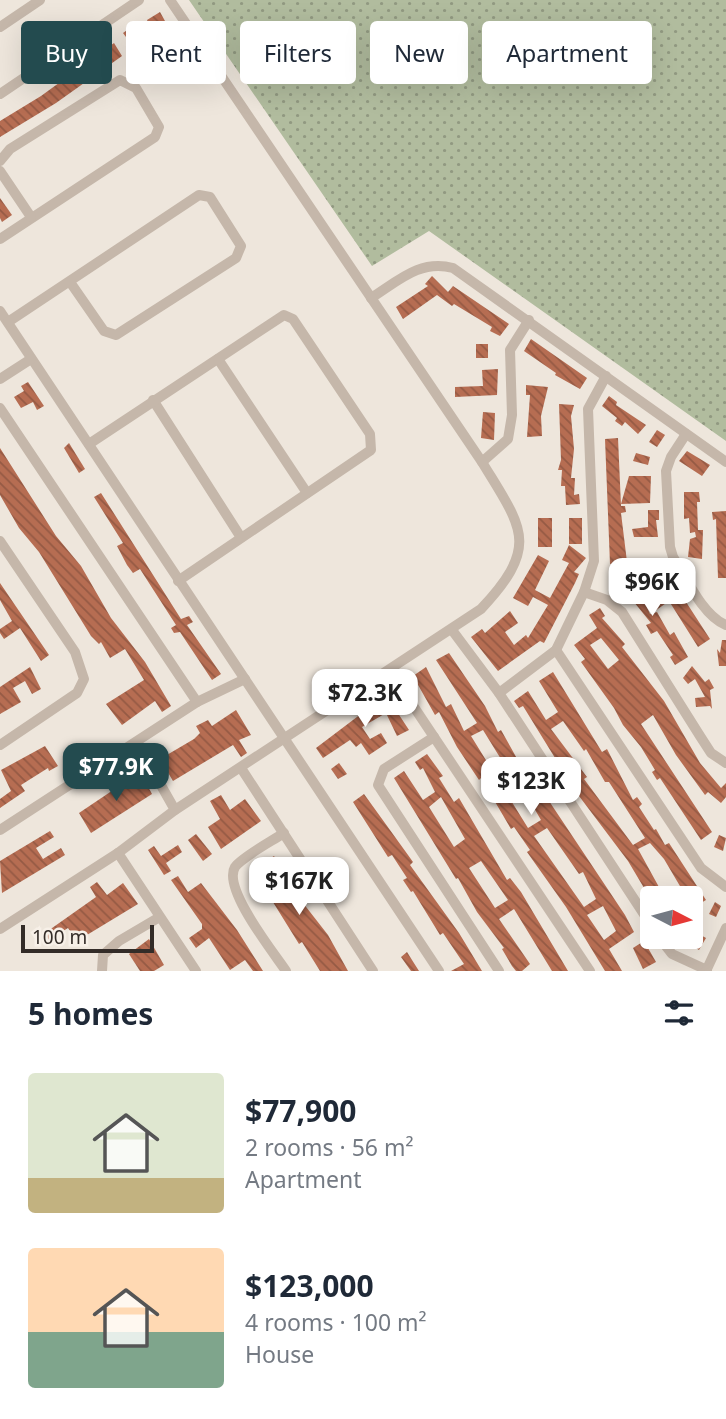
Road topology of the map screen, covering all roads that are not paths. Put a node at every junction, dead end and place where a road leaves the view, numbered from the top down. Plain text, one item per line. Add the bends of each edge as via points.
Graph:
1 (40, 0) edge
2 (170, 0) edge
3 (133, 2) edge
4 (0, 27) edge
5 (0, 94) edge
6 (0, 160) edge
7 (0, 171) edge
8 (31, 217) junction
9 (0, 239) edge
10 (70, 282) junction
11 (371, 298) junction
12 (0, 311) edge
13 (530, 320) junction
14 (8, 322) junction
15 (31, 359) junction
16 (218, 359) junction
17 (606, 376) junction
18 (0, 379) edge
19 (153, 400) junction
20 (0, 408) edge
21 (686, 433) junction
22 (89, 444) junction
23 (482, 462) junction
24 (726, 462) edge
25 (307, 493) junction
26 (240, 536) junction
27 (0, 541) edge
28 (178, 582) junction
29 (584, 592) junction
30 (726, 625) edge
31 (452, 630) junction
32 (556, 650) junction
33 (390, 671) junction
34 (245, 679) junction
35 (499, 693) junction
36 (197, 702) junction
37 (434, 737) junction
38 (284, 739) junction
39 (137, 743) junction
40 (0, 745) edge
41 (726, 763) edge
42 (241, 768) junction
43 (175, 810) junction
44 (0, 830) edge
45 (284, 834) junction
46 (118, 853) junction
47 (726, 887) edge
48 (640, 908) edge
49 (158, 918) junction
50 (726, 928) edge
51 (0, 929) edge
52 (668, 949) edge
53 (707, 970) edge
54 (102, 971) edge
55 (196, 971) edge
56 (286, 971) edge
57 (373, 971) edge
58 (439, 971) edge
59 (499, 971) edge
60 (590, 971) edge

1 - 4 street
2 - 11 street
3 - 5 street
6 - 8 street via 10,149 120,80 136,88 157,123 155,137
7 - 8 street
8 - 9 street
10 - 10 street via 199,195 210,197 241,246 236,258 116,335 104,331
10 - 14 street
11 - 13 street via 420,267 444,265 468,276
11 - 23 street
12 - 14 street
13 - 17 street
13 - 23 street via 510,350 508,439
14 - 15 street
15 - 18 street
15 - 22 street
16 - 19 street
16 - 25 street
16 - 25 street via 277,317 288,315 370,434 371,450
17 - 21 street
17 - 29 street via 588,409 594,561
19 - 22 street
19 - 26 street
20 - 36 street
21 - 24 street
21 - 30 street via 666,471 670,547 708,611
22 - 28 street
23 - 31 street via 514,515 520,530 520,553 490,599
25 - 26 street
26 - 28 street
27 - 40 street via 75,652 84,679 77,693
28 - 34 street
29 - 32 street
29 - 41 street via 607,600 622,612 711,752
31 - 33 street
31 - 35 street
32 - 35 street
32 - 47 street via 701,868
33 - 37 street
33 - 38 street
34 - 36 street
34 - 38 street
35 - 48 street
36 - 39 street
37 - 59 street via 384,769 378,785
37 - 60 street
38 - 42 street
38 - 58 street
39 - 43 street
39 - 44 street
42 - 43 street
42 - 45 street
43 - 46 street
45 - 56 street via 239,864 233,878 245,910
45 - 57 street
46 - 49 street
46 - 51 street
49 - 54 street via 110,948 103,955
49 - 55 street
50 - 53 street
52 - 53 street

